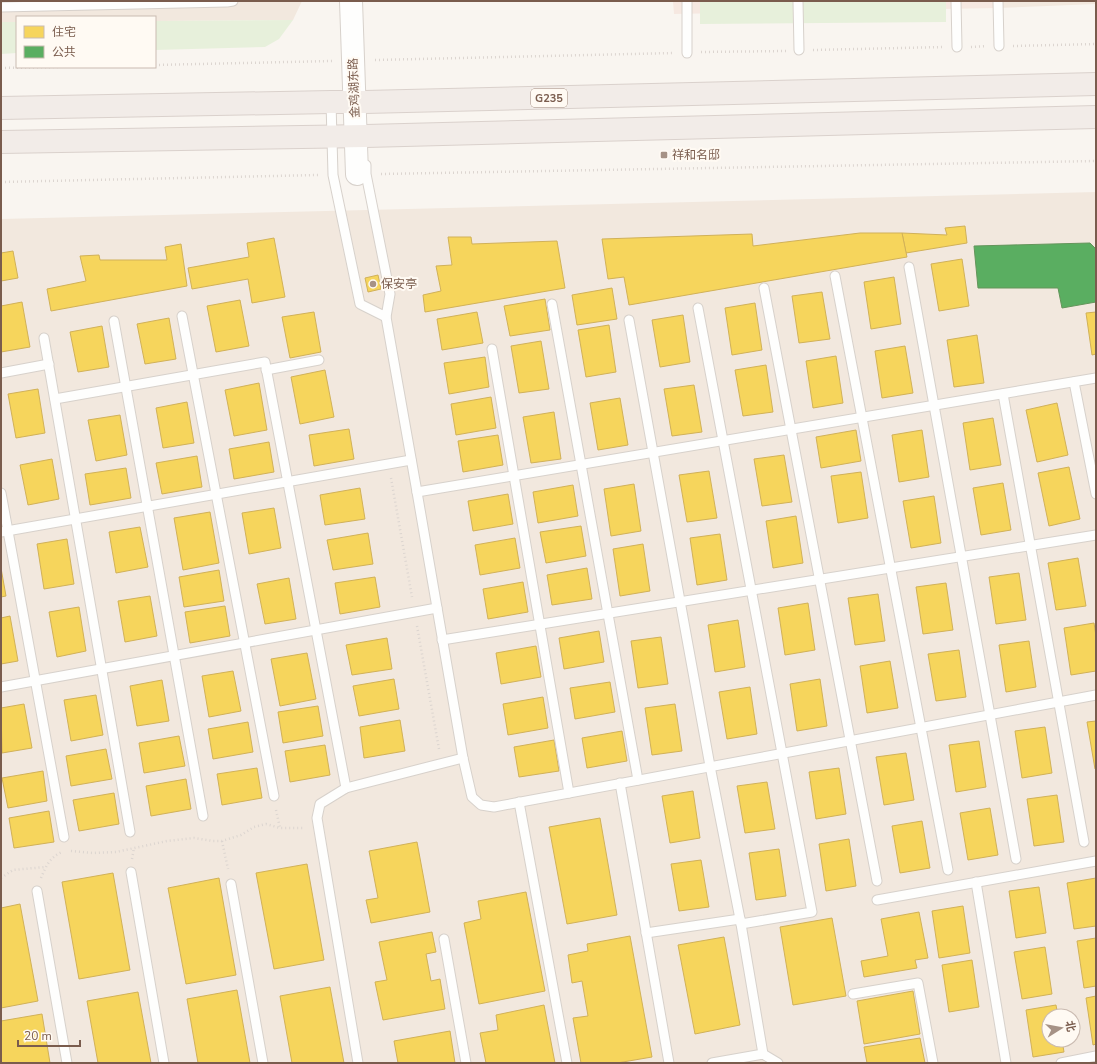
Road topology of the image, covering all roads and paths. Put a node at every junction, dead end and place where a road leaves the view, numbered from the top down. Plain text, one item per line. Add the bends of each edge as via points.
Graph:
1 (233, 1) edge
2 (351, 1) edge
3 (686, 1) edge
4 (798, 1) edge
5 (956, 1) edge
6 (998, 1) edge
7 (75, 3) edge
8 (1, 7) edge
9 (1096, 44) edge
10 (999, 46) junction
11 (957, 47) junction
12 (799, 50) junction
13 (687, 53) junction
14 (353, 60) junction
15 (156, 65) edge
16 (1, 68) edge
17 (16, 68) edge
18 (1096, 84) edge
19 (331, 102) junction
20 (362, 104) junction
21 (1, 108) edge
22 (1096, 117) edge
23 (331, 136) junction
24 (363, 136) junction
25 (1, 142) edge
26 (1096, 160) edge
27 (363, 169) junction
28 (333, 175) junction
29 (1, 182) edge
30 (909, 267) dead end
31 (835, 276) dead end
32 (764, 288) dead end
33 (552, 304) dead end
34 (698, 308) dead end
35 (182, 316) dead end
36 (386, 318) junction
37 (629, 320) dead end
38 (114, 321) dead end
39 (44, 338) dead end
40 (492, 349) dead end
41 (319, 360) dead end
42 (49, 364) junction
43 (266, 370) junction
44 (1, 373) edge
45 (193, 374) junction
46 (1096, 378) edge
47 (1074, 382) junction
48 (126, 386) junction
49 (1003, 394) junction
50 (55, 399) junction
51 (934, 405) junction
52 (862, 417) junction
53 (791, 429) junction
54 (723, 441) junction
55 (653, 453) junction
56 (411, 460) junction
57 (581, 465) junction
58 (514, 476) junction
59 (288, 482) junction
60 (417, 492) junction
61 (1, 493) edge
62 (216, 494) junction
63 (1096, 494) edge
64 (147, 506) junction
65 (76, 519) junction
66 (4, 532) edge
67 (1096, 535) edge
68 (1030, 545) junction
69 (961, 556) junction
70 (891, 568) junction
71 (819, 579) junction
72 (751, 590) junction
73 (680, 602) junction
74 (437, 608) junction
75 (608, 613) junction
76 (540, 624) junction
77 (316, 630) junction
78 (442, 640) junction
79 (244, 643) junction
80 (174, 656) junction
81 (102, 669) junction
82 (36, 680) junction
83 (1, 687) edge
84 (1096, 695) edge
85 (1059, 702) junction
86 (990, 714) junction
87 (921, 727) junction
88 (850, 740) junction
89 (782, 753) junction
90 (463, 758) junction
91 (710, 766) junction
92 (638, 780) junction
93 (620, 783) junction
94 (346, 788) junction
95 (569, 793) junction
96 (274, 796) dead end
97 (519, 802) junction
98 (203, 816) dead end
99 (319, 827) junction
100 (130, 832) joint
101 (64, 837) dead end
102 (222, 841) junction
103 (1084, 842) dead end
104 (134, 848) junction
105 (1016, 859) dead end
106 (1096, 861) edge
107 (45, 867) junction
108 (948, 870) dead end
109 (131, 872) joint
110 (1, 878) edge
111 (877, 881) dead end
112 (976, 882) junction
113 (231, 884) joint
114 (37, 891) joint
115 (877, 900) dead end
116 (741, 921) junction
117 (646, 933) junction
118 (444, 939) dead end
119 (853, 994) dead end
120 (763, 1054) junction
121 (1096, 1056) edge
122 (728, 1062) edge
123 (67, 1063) edge
124 (164, 1063) edge
125 (263, 1063) edge
126 (358, 1063) edge
127 (466, 1063) edge
128 (567, 1063) edge
129 (669, 1063) edge
130 (712, 1063) edge
131 (778, 1063) edge
132 (933, 1063) edge
133 (1006, 1063) edge
134 (1061, 1063) edge

1 - 7 lane
2 - 14 street, 金鸡湖东路
3 - 13 lane
4 - 12 lane
5 - 11 lane
6 - 10 lane
7 - 8 lane
9 - 10 path
10 - 11 path
11 - 12 path
12 - 13 path
13 - 14 path
14 - 15 path
14 - 20 street, 金鸡湖东路
16 - 17 path
18 - 20 highway, G235
19 - 20 highway, G235
19 - 21 highway, G235
19 - 23 lane
20 - 24 street, 金鸡湖东路
22 - 24 highway
23 - 24 highway
23 - 25 highway
23 - 28 lane
24 - 27 street, 金鸡湖东路
26 - 27 path
27 - 36 lane via 390,294
28 - 29 path
28 - 36 lane via 360,304
30 - 51 lane
31 - 52 lane
32 - 53 lane
33 - 57 lane
34 - 54 lane
35 - 45 lane
36 - 56 lane
37 - 55 lane
38 - 48 lane
39 - 42 lane
40 - 58 lane
41 - 43 lane
42 - 44 lane
42 - 50 lane
43 - 45 lane via 265,362
43 - 59 lane
45 - 48 lane
45 - 62 lane
46 - 47 lane
47 - 49 lane
47 - 63 lane
48 - 50 lane
48 - 64 lane
49 - 51 lane
49 - 68 lane
50 - 65 lane
51 - 52 lane
51 - 69 lane
52 - 53 lane
52 - 70 lane
53 - 54 lane
53 - 71 lane
54 - 55 lane
54 - 72 lane
55 - 57 lane
55 - 73 lane
56 - 59 lane
56 - 60 lane
57 - 58 lane
57 - 75 lane
58 - 60 lane
58 - 76 lane
59 - 62 lane
59 - 77 lane
60 - 74 lane
61 - 66 lane
62 - 64 lane
62 - 79 lane
64 - 65 lane
64 - 80 lane
65 - 66 lane
65 - 81 lane
66 - 82 lane
67 - 68 lane
68 - 69 lane
68 - 85 lane
69 - 70 lane
69 - 86 lane
70 - 71 lane
70 - 87 lane
71 - 72 lane
71 - 88 lane
72 - 73 lane
72 - 89 lane
73 - 75 lane
73 - 91 lane
74 - 77 lane
74 - 78 lane
75 - 76 lane
75 - 92 lane
76 - 78 lane
76 - 95 lane
77 - 79 lane
77 - 94 lane
78 - 90 lane
79 - 80 lane
79 - 96 lane
80 - 81 lane
80 - 98 lane
81 - 82 lane
81 - 100 lane
82 - 83 lane
82 - 101 lane
84 - 85 lane
85 - 86 lane
85 - 103 lane
86 - 87 lane
86 - 105 lane
87 - 88 lane
87 - 108 lane
88 - 89 lane
88 - 111 lane
89 - 91 lane
89 - 116 lane via 812,912
90 - 94 lane
90 - 97 lane via 472,797 481,805 494,807
91 - 92 lane
91 - 116 lane
92 - 93 lane
93 - 95 lane
93 - 117 lane
94 - 99 lane via 320,804 317,818
95 - 97 lane
97 - 128 lane
99 - 102 path via 280,828 266,824
99 - 126 lane
100 - 104 path
102 - 104 path via 194,838
102 - 113 path
104 - 107 path via 116,852 61,852 52,857
104 - 109 path
106 - 112 lane
107 - 110 path via 13,870
107 - 114 path
109 - 124 lane
112 - 115 lane
112 - 133 lane
113 - 125 lane
114 - 123 lane
116 - 117 lane
116 - 120 lane
117 - 129 lane
118 - 127 lane
119 - 132 lane via 918,982
120 - 122 lane
120 - 131 lane
121 - 134 lane
122 - 130 lane

